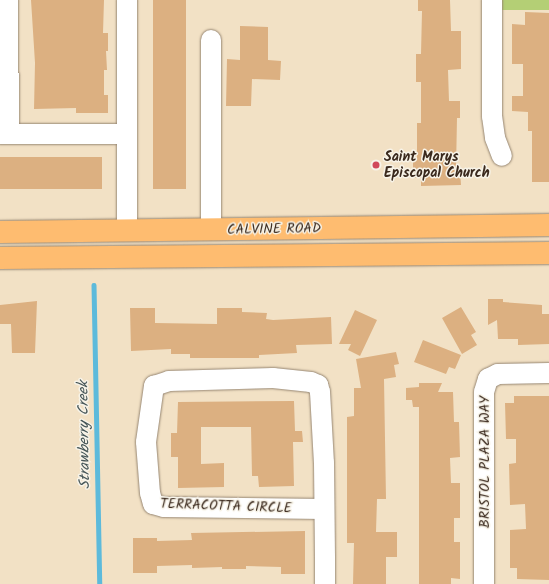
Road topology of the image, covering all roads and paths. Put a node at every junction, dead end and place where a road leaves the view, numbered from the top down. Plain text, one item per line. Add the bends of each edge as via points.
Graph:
1 (8, 0) edge
2 (127, 0) edge
3 (492, 0) edge
4 (211, 40) dead end
5 (4, 134) edge
6 (126, 134) junction
7 (502, 156) dead end
8 (549, 225) edge
9 (208, 230) junction
10 (127, 231) junction
11 (0, 232) edge
12 (549, 253) edge
13 (69, 256) junction
14 (0, 258) edge
15 (549, 373) edge
16 (324, 509) junction
17 (324, 584) edge
18 (484, 584) edge

1 - 5 street
2 - 6 street
3 - 7 street via 492,116
4 - 9 street
5 - 6 street
6 - 10 street
8 - 9 main road, CALVINE ROAD
9 - 10 main road, CALVINE ROAD
9 - 13 main road via 191,244 89,245
10 - 11 main road, CALVINE ROAD
12 - 13 main road, CALVINE ROAD
13 - 14 main road, CALVINE ROAD
15 - 18 street, BRISTOL PLAZA WAY via 498,374 488,379 484,392
16 - 16 street, TERRACOTTA CIRCLE via 164,507 153,504 146,442 154,386 169,381 273,378 318,385
16 - 17 street, TERRACOTTA CIRCLE

